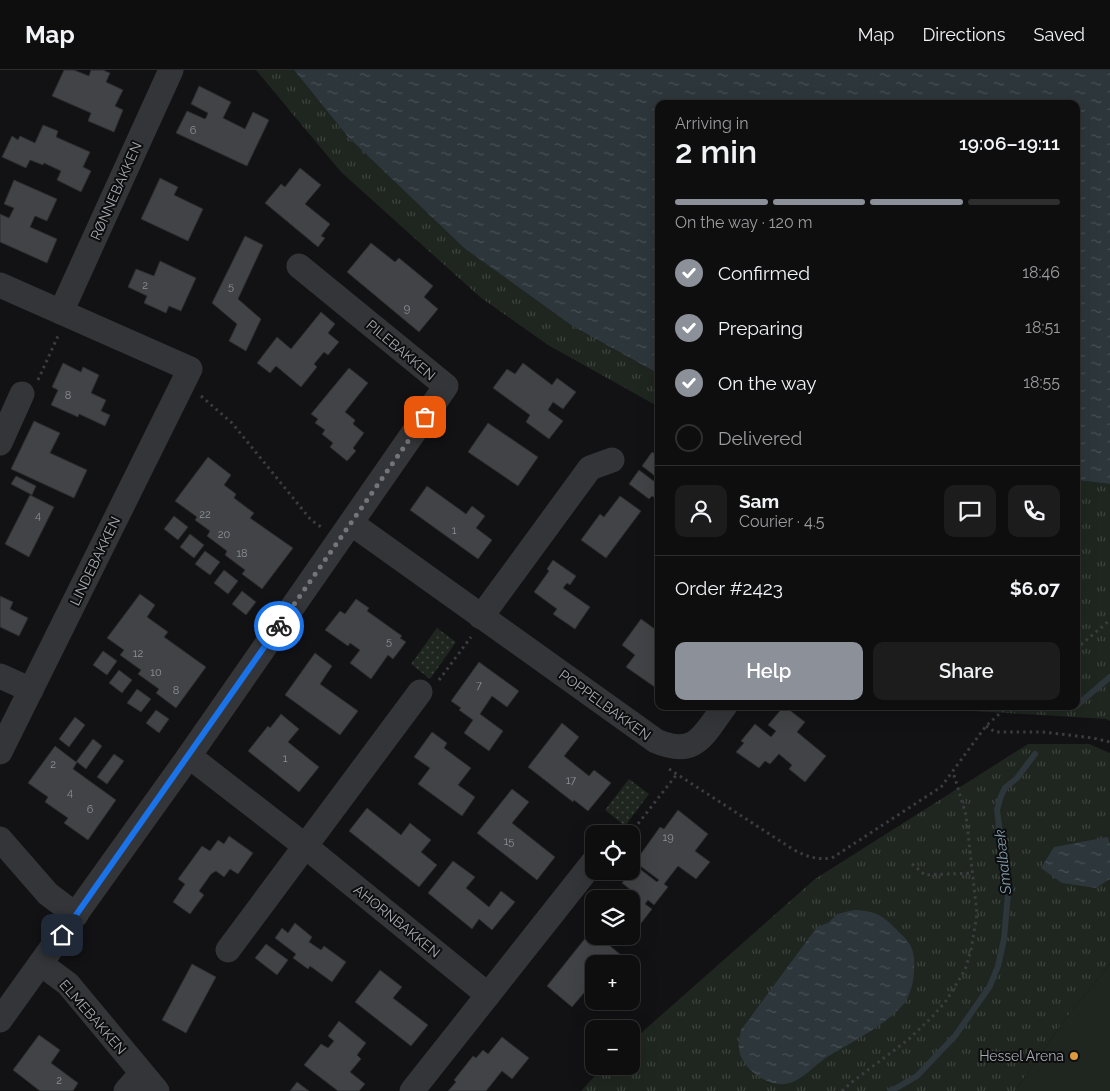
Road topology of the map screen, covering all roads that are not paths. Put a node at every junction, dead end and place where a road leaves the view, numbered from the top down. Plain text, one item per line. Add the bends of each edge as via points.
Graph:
1 (171, 70) edge
2 (299, 266) dead end
3 (0, 285) edge
4 (60, 322) junction
5 (29, 388) road end
6 (0, 443) edge
7 (612, 460) dead end
8 (351, 523) junction
9 (481, 617) junction
10 (0, 676) edge
11 (429, 687) road end
12 (31, 690) junction
13 (722, 710) edge
14 (0, 752) edge
15 (190, 756) junction
16 (0, 839) edge
17 (305, 846) junction
18 (585, 873) edge
19 (76, 915) junction
20 (228, 950) dead end
21 (40, 964) junction
22 (488, 995) junction
23 (0, 1020) edge
24 (141, 1085) edge
25 (412, 1091) edge

1 - 4 street, RØNNEBAKKEN
2 - 8 street, PILEBAKKEN via 446,386
3 - 4 street
4 - 12 street, LINDEBAKKEN via 190,369
5 - 6 street
7 - 9 street via 590,468
8 - 9 street, POPPELBAKKEN
8 - 15 street
9 - 13 street, POPPELBAKKEN via 669,747 693,745
10 - 12 street
11 - 17 street
12 - 14 street, LINDEBAKKEN
15 - 17 street, AHORNBAKKEN
15 - 19 street
16 - 19 street via 48,894
17 - 20 street
17 - 22 street, AHORNBAKKEN
18 - 22 street
19 - 21 street
21 - 23 street
21 - 24 street, ELMEBAKKEN via 68,984
22 - 25 street

